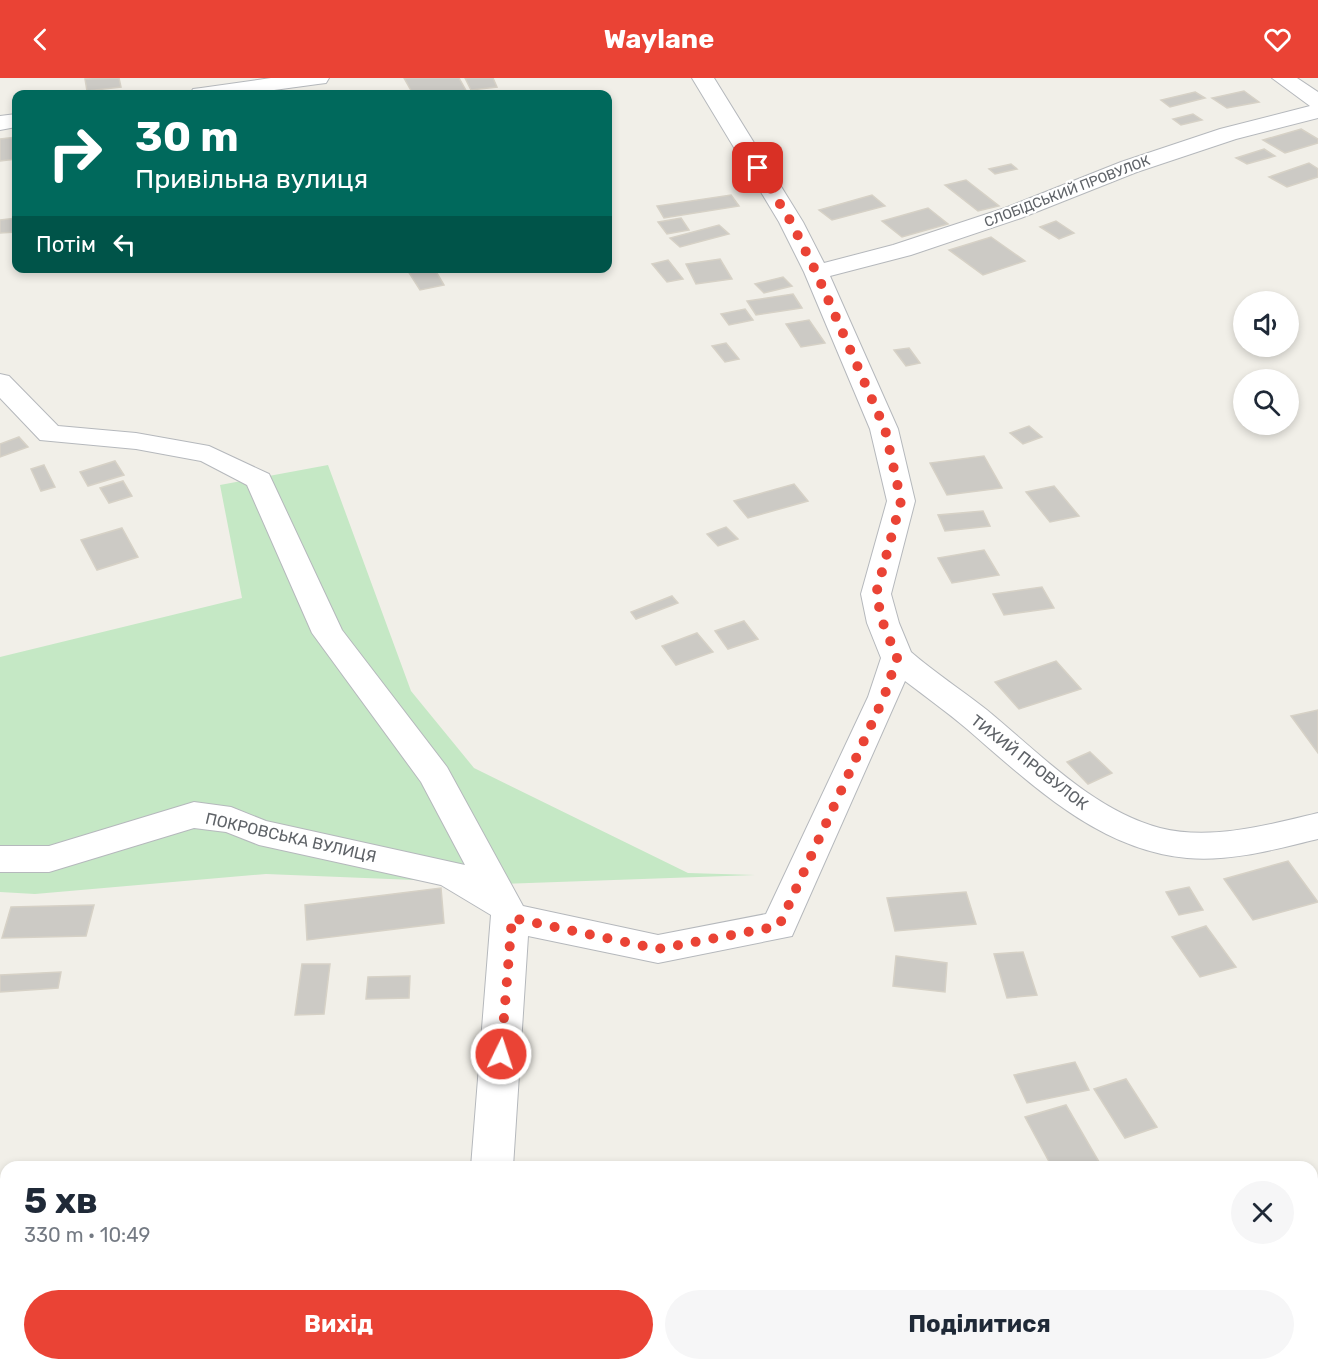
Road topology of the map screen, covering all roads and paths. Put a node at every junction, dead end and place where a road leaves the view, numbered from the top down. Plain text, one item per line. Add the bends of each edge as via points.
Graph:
1 (318, 78) edge
2 (703, 78) edge
3 (1283, 78) edge
4 (230, 90) edge
5 (1318, 102) edge
6 (1318, 111) edge
7 (816, 272) junction
8 (0, 382) edge
9 (897, 658) junction
10 (1318, 826) edge
11 (0, 859) edge
12 (509, 912) junction
13 (492, 1161) edge

1 - 4 street
2 - 7 street via 791,222
3 - 5 street
6 - 7 street, СЛОБІДСЬКИЙ ПРОВУЛОК via 1228,134 1129,167 1013,213 902,250
7 - 9 street via 885,429 901,501 876,594
8 - 12 street via 50,434 136,441 209,454 259,480 328,633 435,776
9 - 10 street, ТИХИЙ ПРОВУЛОК via 1067,794 1102,818 1144,836 1186,846
9 - 12 street, ПОКРОВСЬКА ВУЛИЦЯ via 884,697 779,926 658,949
11 - 12 street, ПОКРОВСЬКА ВУЛИЦЯ via 49,859 194,815 231,820 259,832 451,874
12 - 13 street

